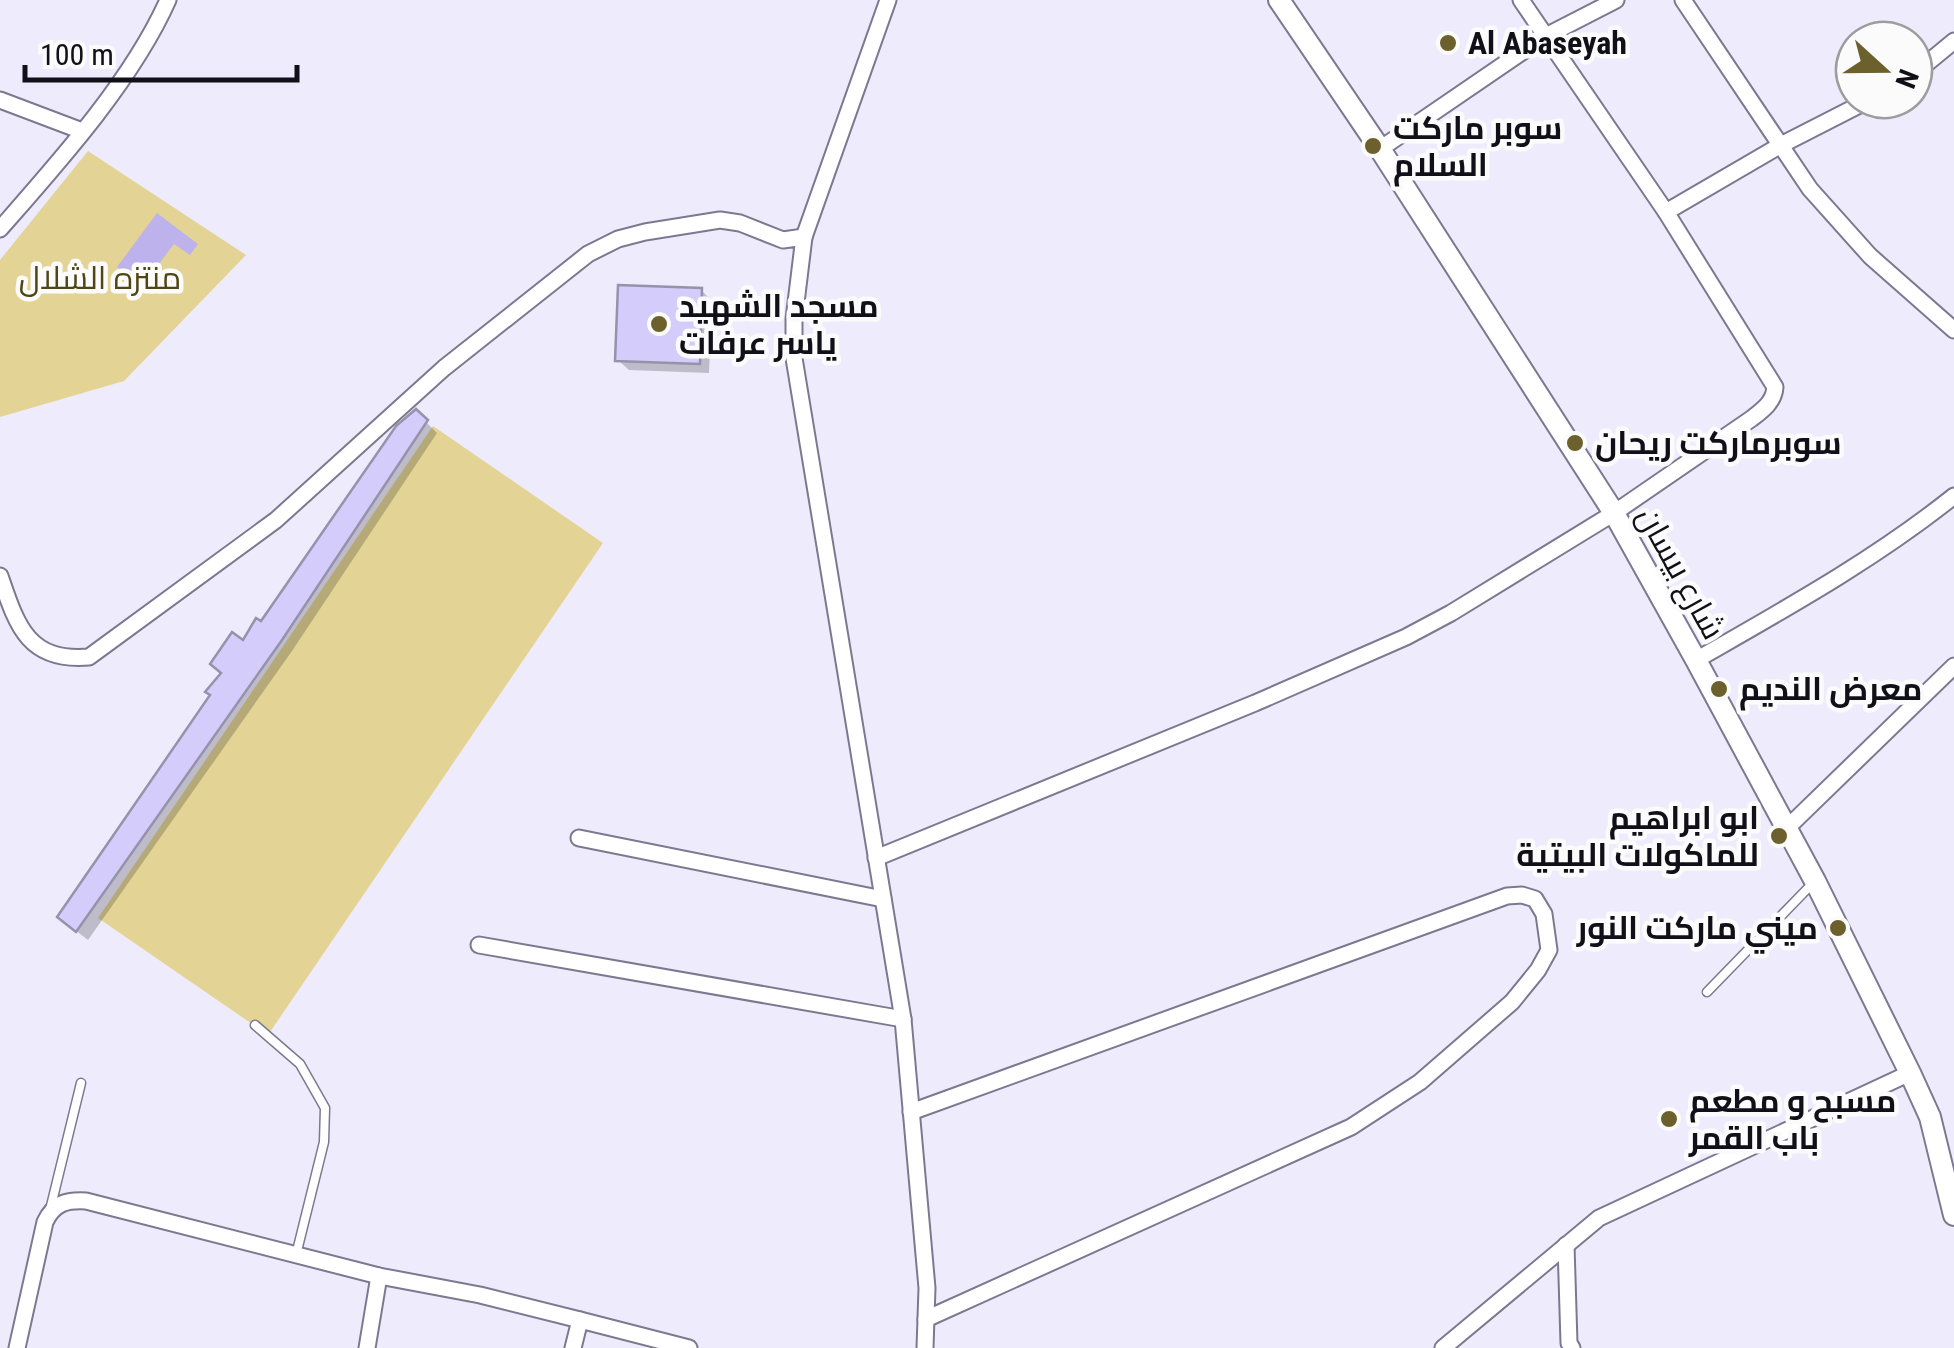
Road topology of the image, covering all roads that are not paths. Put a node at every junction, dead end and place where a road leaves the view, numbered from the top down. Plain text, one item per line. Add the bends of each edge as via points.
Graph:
1 (168, 0) edge
2 (888, 0) edge
3 (1279, 0) edge
4 (1521, 0) edge
5 (1616, 0) edge
6 (1683, 0) edge
7 (1544, 37) junction
8 (1954, 41) edge
9 (1934, 58) edge
10 (0, 100) edge
11 (1834, 118) edge
12 (82, 132) junction
13 (1781, 145) junction
14 (1380, 149) junction
15 (1666, 212) junction
16 (0, 229) edge
17 (804, 237) junction
18 (1954, 330) edge
19 (1954, 496) edge
20 (1614, 513) junction
21 (0, 576) edge
22 (1696, 660) junction
23 (1954, 666) edge
24 (1786, 829) junction
25 (579, 838) dead end
26 (876, 858) junction
27 (1815, 881) junction
28 (883, 900) junction
29 (479, 945) dead end
30 (1707, 992) dead end
31 (903, 1020) junction
32 (255, 1025) dead end
33 (1910, 1073) junction
34 (81, 1083) dead end
35 (911, 1112) junction
36 (50, 1211) junction
37 (1954, 1215) edge
38 (1566, 1245) junction
39 (296, 1255) junction
40 (379, 1276) junction
41 (926, 1319) junction
42 (580, 1320) junction
43 (16, 1348) edge
44 (367, 1348) edge
45 (574, 1348) edge
46 (689, 1348) edge
47 (925, 1348) edge
48 (1443, 1348) edge
49 (1572, 1348) edge

1 - 12 street
2 - 17 street
3 - 14 street, شارع بيسان
4 - 7 street
5 - 7 street
6 - 13 street
7 - 14 street
7 - 15 street
8 - 9 street
10 - 12 street
11 - 13 street
12 - 16 street
13 - 15 street
13 - 18 street via 1842,227
14 - 20 street, شارع بيسان
15 - 20 street via 1775,387 1774,396
17 - 21 street via 784,240 720,220 645,232 588,254 444,368 276,520 89,657 67,658 26,638
17 - 26 street via 794,358
19 - 22 street via 1854,569
20 - 22 street, شارع بيسان
20 - 26 street via 1406,636
22 - 24 street, شارع بيسان
23 - 24 street
24 - 27 street, شارع بيسان
25 - 28 street
26 - 28 street
27 - 30 lane
27 - 33 street, شارع بيسان
28 - 31 street
29 - 31 street
31 - 35 street
32 - 39 lane via 300,1064 324,1108 324,1142
33 - 37 street, شارع بيسان via 1930,1118
33 - 38 street via 1598,1218
34 - 36 lane
35 - 41 street
35 - 41 street via 1506,896 1535,900 1544,914 1549,950 1512,1002 1420,1082 1350,1128
36 - 39 street via 68,1200 86,1201
36 - 43 street
38 - 48 street
38 - 49 street
39 - 40 street
40 - 42 street
40 - 44 street
41 - 47 street
42 - 45 street
42 - 46 street

